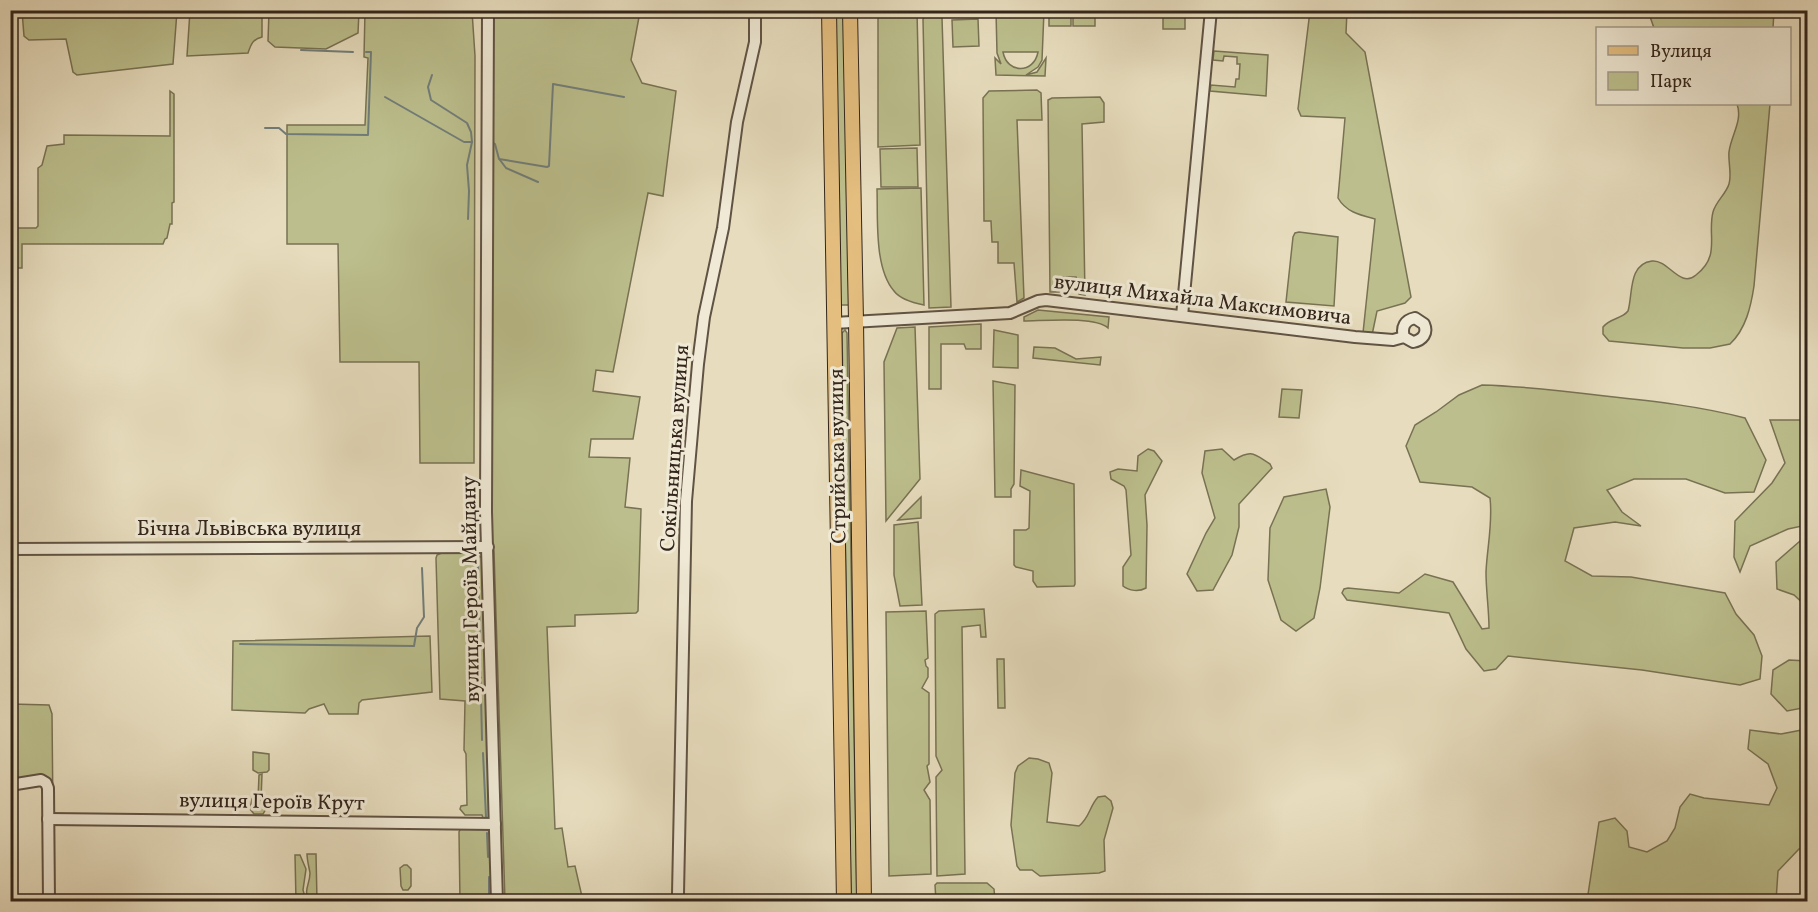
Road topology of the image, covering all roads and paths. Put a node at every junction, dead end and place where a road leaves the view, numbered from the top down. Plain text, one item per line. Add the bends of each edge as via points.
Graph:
1 (488, 10) edge
2 (755, 10) edge
3 (829, 10) edge
4 (850, 10) edge
5 (1211, 10) edge
6 (1182, 316) junction
7 (856, 321) junction
8 (834, 323) junction
9 (1404, 337) dead end
10 (488, 547) junction
11 (10, 549) edge
12 (10, 785) edge
13 (48, 819) junction
14 (495, 824) junction
15 (678, 894) dead end
16 (49, 902) edge
17 (497, 902) edge
18 (844, 902) edge
19 (864, 902) edge

1 - 10 street, вулиця Героїв Майдану
2 - 15 street, Сокільницька вулиця via 755,42 737,122 723,228 704,317 686,501
3 - 8 main road, Стрийська вулиця
4 - 7 main road, Стрийська вулиця
5 - 6 street
6 - 7 street, вулиця Михайла Максимовича via 1046,300 1010,313
6 - 9 street, вулиця Михайла Максимовича via 1355,337
7 - 8 street, вулиця Михайла Максимовича
7 - 19 main road, Стрийська вулиця
8 - 18 main road, Стрийська вулиця
10 - 11 street, Бічна Львівська вулиця
10 - 14 street, вулиця Героїв Майдану
12 - 13 street via 41,780 46,783
13 - 14 street, вулиця Героїв Крут
13 - 16 street
14 - 17 street, вулиця Героїв Майдану

